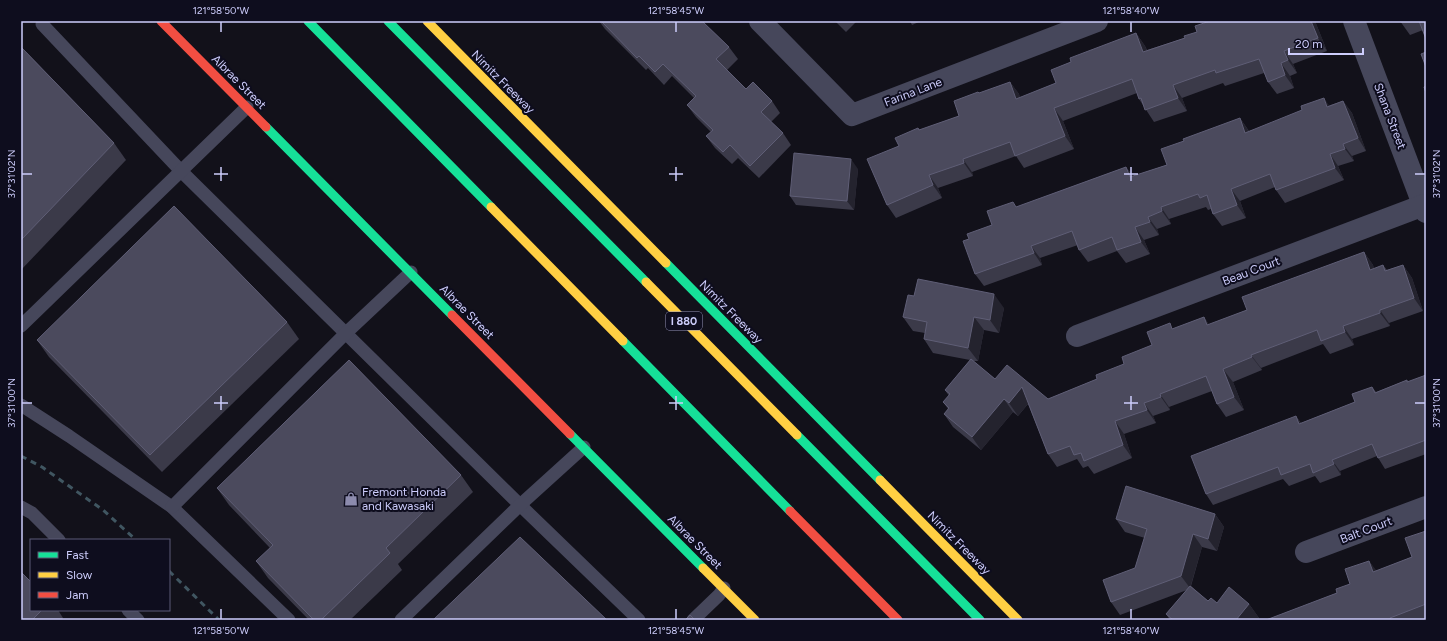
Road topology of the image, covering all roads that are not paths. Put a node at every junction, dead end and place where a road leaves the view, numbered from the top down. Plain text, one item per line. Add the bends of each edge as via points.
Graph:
1 (161, 21) edge
2 (308, 21) edge
3 (388, 21) edge
4 (427, 21) edge
5 (760, 21) edge
6 (1098, 21) edge
7 (1354, 21) edge
8 (42, 24) dead end
9 (247, 107) junction
10 (181, 170) junction
11 (1425, 209) edge
12 (411, 272) junction
13 (21, 326) edge
14 (346, 333) junction
15 (1078, 336) dead end
16 (21, 405) edge
17 (584, 447) junction
18 (520, 505) junction
19 (21, 507) edge
20 (172, 507) junction
21 (1426, 507) edge
22 (58, 539) edge
23 (1306, 552) dead end
24 (724, 588) junction
25 (129, 611) edge
26 (138, 620) edge
27 (289, 620) edge
28 (401, 620) edge
29 (638, 620) edge
30 (693, 620) edge
31 (755, 620) edge
32 (898, 620) edge
33 (980, 620) edge
34 (1018, 620) edge

1 - 9 main road, Albrae Street
2 - 32 main road
3 - 33 main road, I 880
4 - 34 main road, Nimitz Freeway / I 880
5 - 6 street, Farina Lane via 852,115
7 - 11 street, Shana Street
8 - 10 lane
9 - 10 lane
9 - 12 main road, Albrae Street
10 - 13 lane
10 - 14 lane
11 - 15 street, Beau Court
12 - 14 lane
12 - 17 main road, Albrae Street
14 - 18 lane
14 - 20 lane
16 - 20 lane
17 - 18 lane
17 - 24 main road, Albrae Street
18 - 28 lane
18 - 29 lane
19 - 22 lane via 32,513
20 - 27 lane
21 - 23 street, Balt Court
24 - 30 lane
24 - 31 main road, Albrae Street
25 - 26 lane

